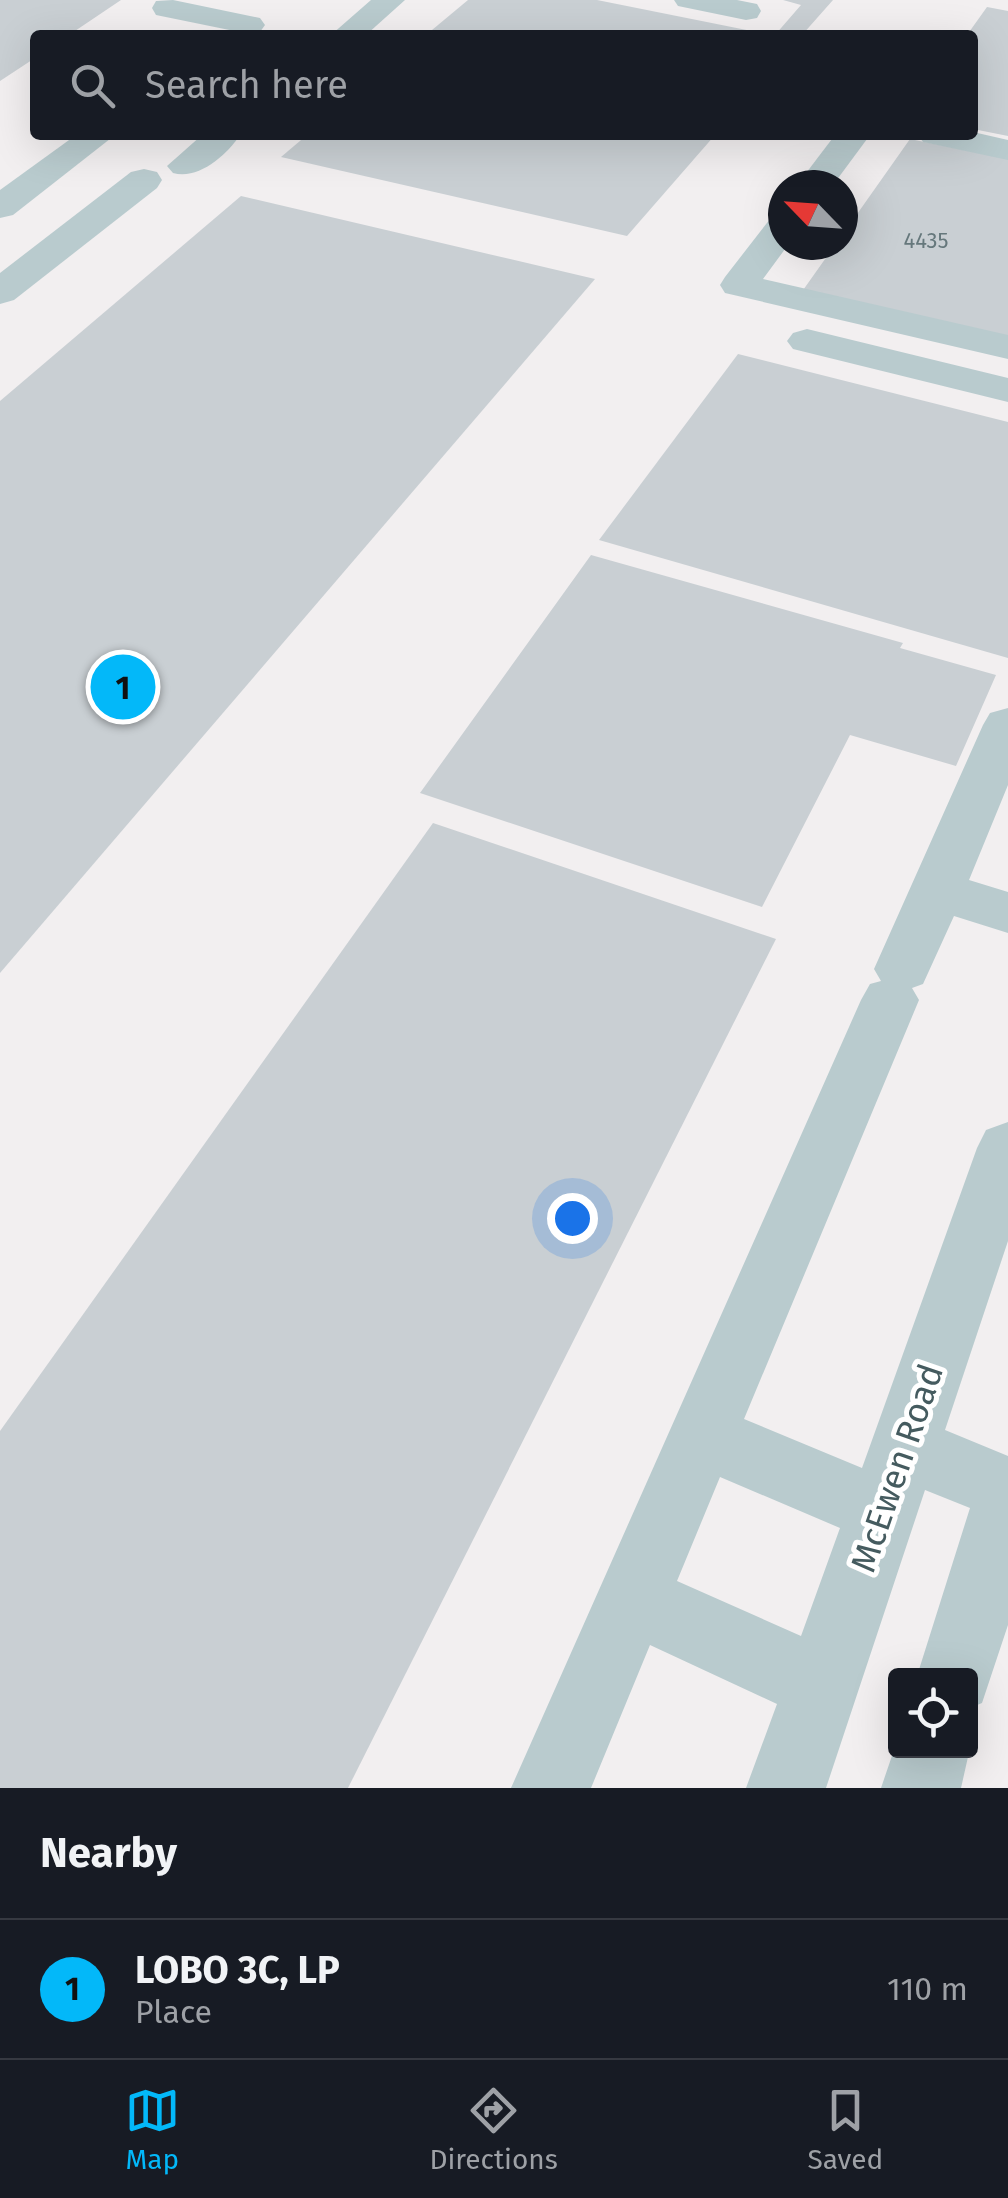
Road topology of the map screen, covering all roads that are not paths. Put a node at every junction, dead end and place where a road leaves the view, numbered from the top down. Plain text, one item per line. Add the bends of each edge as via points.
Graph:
1 (390, 0) edge
2 (689, 0) edge
3 (163, 11) edge
4 (746, 11) dead end
5 (252, 23) edge
6 (353, 30) edge
7 (91, 140) edge
8 (217, 140) edge
9 (849, 140) edge
10 (960, 140) edge
11 (1008, 150) edge
12 (185, 166) dead end
13 (826, 170) edge
14 (144, 180) dead end
15 (0, 207) edge
16 (0, 228) edge
17 (62, 244) junction
18 (768, 247) edge
19 (0, 292) edge
20 (806, 342) dead end
21 (1008, 346) edge
22 (1008, 390) edge
23 (1008, 725) edge
24 (937, 890) junction
25 (1008, 913) edge
26 (1008, 1148) edge
27 (702, 1435) junction
28 (904, 1446) junction
29 (1008, 1490) edge
30 (1008, 1502) edge
31 (882, 1511) junction
32 (632, 1599) junction
33 (957, 1668) edge
34 (822, 1685) junction
35 (930, 1758) edge
36 (551, 1788) edge
37 (786, 1788) edge
38 (921, 1788) edge

1 - 6 street
2 - 4 street
3 - 5 street
7 - 15 street
8 - 12 street
9 - 13 street
10 - 11 street
14 - 17 street
16 - 17 street
17 - 19 street
18 - 21 street via 739,285
20 - 22 street
23 - 24 street
24 - 25 street
24 - 27 street
26 - 28 street, McEwen Road
27 - 31 street
27 - 32 street
28 - 29 street
28 - 31 street, McEwen Road
30 - 33 street
31 - 34 street, McEwen Road
32 - 34 street
32 - 36 street
34 - 37 street, McEwen Road
35 - 38 street

